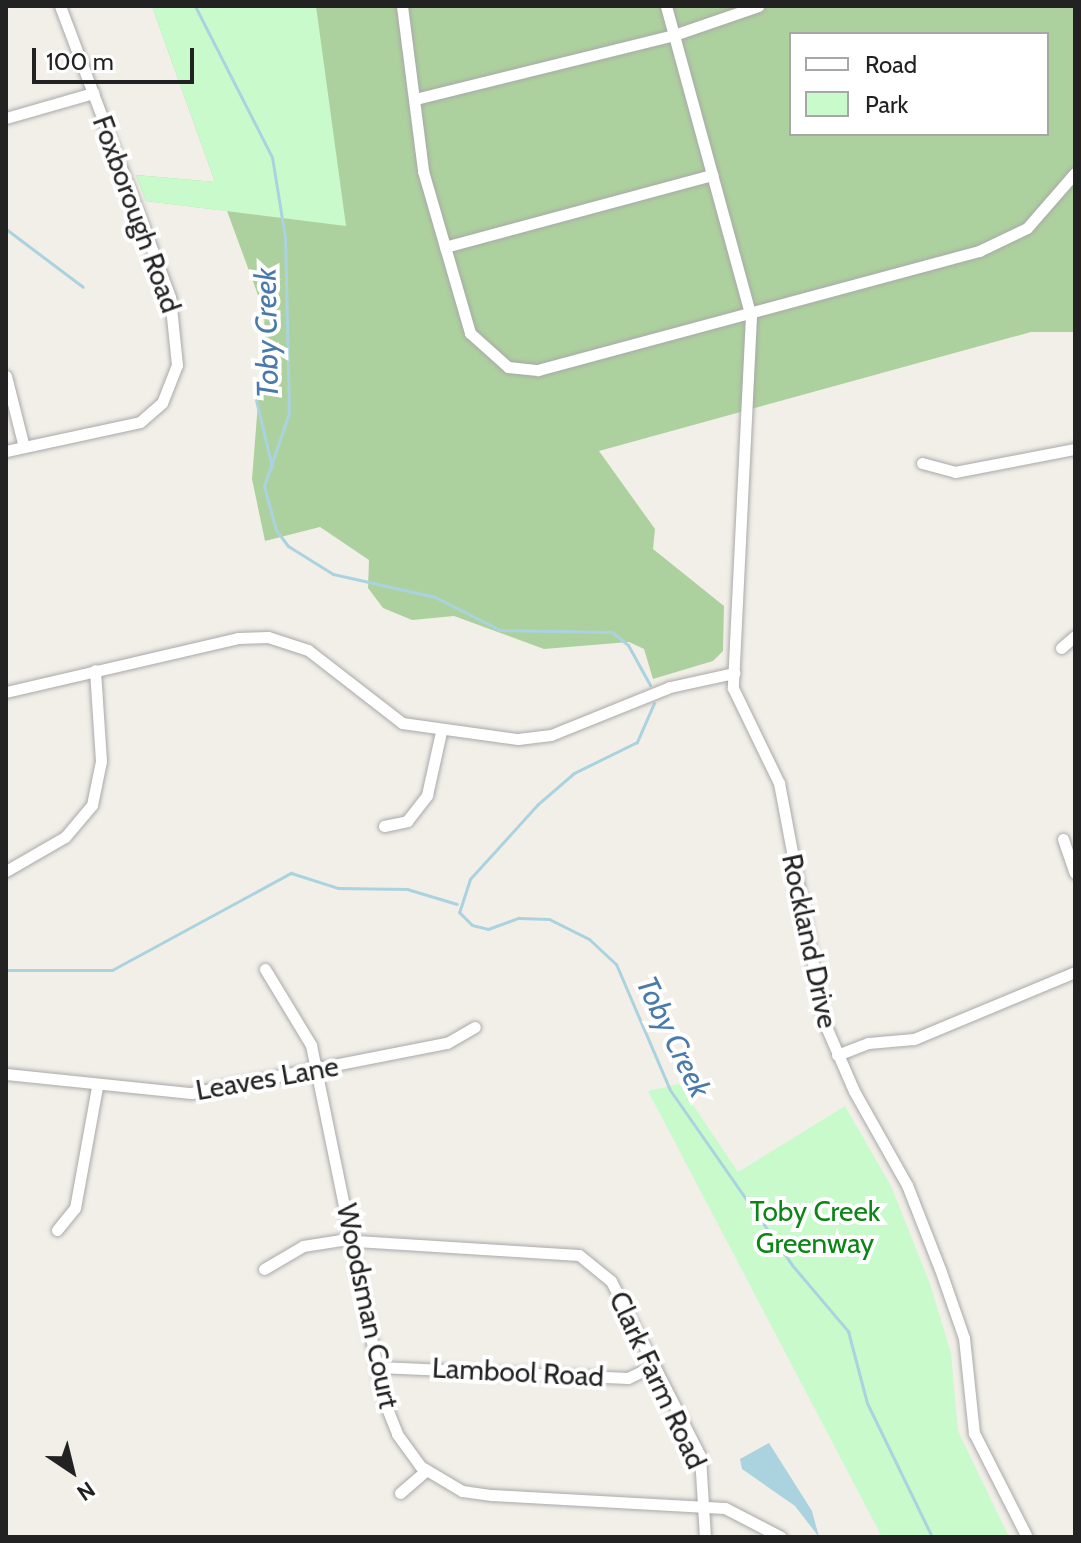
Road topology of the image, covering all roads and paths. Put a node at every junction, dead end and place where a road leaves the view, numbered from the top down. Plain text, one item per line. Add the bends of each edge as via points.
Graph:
1 (60, 6) edge
2 (402, 6) edge
3 (666, 6) edge
4 (758, 6) edge
5 (674, 35) junction
6 (93, 93) junction
7 (415, 99) junction
8 (6, 118) edge
9 (1075, 173) edge
10 (712, 175) junction
11 (445, 247) junction
12 (751, 316) junction
13 (6, 376) edge
14 (24, 447) junction
15 (1075, 449) edge
16 (6, 451) edge
17 (922, 463) dead end
18 (1075, 636) edge
19 (1061, 648) dead end
20 (95, 670) junction
21 (734, 673) junction
22 (6, 692) edge
23 (441, 732) junction
24 (384, 826) dead end
25 (1063, 839) dead end
26 (6, 871) edge
27 (1075, 873) edge
28 (265, 969) dead end
29 (1075, 972) edge
30 (475, 1027) dead end
31 (837, 1055) junction
32 (318, 1069) junction
33 (6, 1074) edge
34 (97, 1087) junction
35 (57, 1230) dead end
36 (354, 1241) junction
37 (264, 1269) dead end
38 (655, 1365) junction
39 (378, 1367) junction
40 (426, 1470) junction
41 (400, 1493) dead end
42 (706, 1506) junction
43 (705, 1537) edge
44 (781, 1537) edge
45 (1027, 1537) edge

1 - 6 street, Foxborough Road
2 - 7 street
3 - 5 street, Rockland Drive
4 - 5 street
5 - 7 street
5 - 10 street, Rockland Drive
6 - 8 street
6 - 14 street, Foxborough Road via 170,297 177,365 162,403 140,422
7 - 11 street via 423,171
9 - 12 street via 1027,228 979,251
10 - 11 street
10 - 12 street, Rockland Drive
11 - 12 street via 470,333 508,367 538,370
12 - 21 street, Rockland Drive
13 - 14 street
14 - 16 street, Foxborough Road
15 - 17 street via 955,472
18 - 19 street
20 - 22 street
20 - 23 street via 268,637 308,650 402,723
20 - 26 street via 101,761 92,805 65,837
21 - 23 street via 670,687 551,735 518,739
21 - 31 street, Rockland Drive via 739,711 779,783 813,979
23 - 24 street via 427,795 407,821
25 - 27 street
28 - 32 street, Woodsman Court via 305,1031
29 - 31 street via 914,1039 868,1043
30 - 32 street, Leaves Lane via 456,1041
31 - 45 street, Rockland Drive via 907,1185 964,1338 974,1433
32 - 34 street, Leaves Lane via 191,1093
32 - 36 street, Woodsman Court
33 - 34 street, Leaves Lane
34 - 35 street via 75,1208
36 - 37 street, Clark Farm Road via 303,1246
36 - 38 street, Clark Farm Road via 579,1255 611,1281
36 - 39 street, Woodsman Court
38 - 39 street, Lambool Road via 628,1378
38 - 42 street, Clark Farm Road via 700,1456
39 - 40 street, Woodsman Court via 397,1434
40 - 41 street
40 - 42 street, Woodsman Court via 462,1491 492,1495
42 - 43 street, Clark Farm Road
42 - 44 street, Woodsman Court via 743,1512

